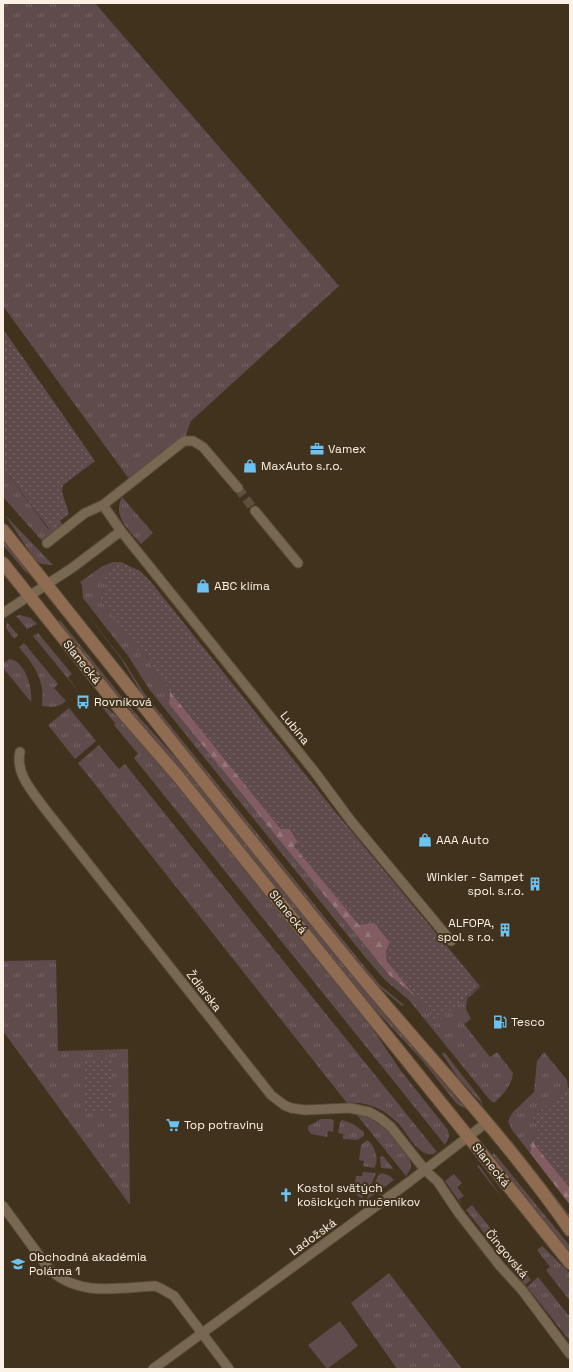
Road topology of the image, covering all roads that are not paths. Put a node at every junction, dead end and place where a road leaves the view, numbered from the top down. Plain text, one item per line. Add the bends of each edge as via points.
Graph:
1 (238, 488) tunnel mouth
2 (103, 505) junction
3 (255, 511) tunnel mouth
4 (3, 530) edge
5 (121, 531) junction
6 (47, 543) dead end
7 (298, 563) dead end
8 (3, 564) edge
9 (46, 585) junction
10 (29, 596) junction
11 (3, 613) edge
12 (20, 752) dead end
13 (451, 941) dead end
14 (486, 1123) junction
15 (468, 1137) junction
16 (425, 1170) junction
17 (3, 1206) edge
18 (570, 1230) edge
19 (570, 1263) edge
20 (202, 1333) junction
21 (570, 1354) edge
22 (153, 1369) edge
23 (229, 1369) edge

1 - 2 street via 203,447 193,441 184,441
2 - 5 street, Lubina
2 - 6 street via 85,513
3 - 7 street
4 - 9 main road, Slanecká
5 - 9 street
5 - 13 street, Lubina via 314,771 351,821
8 - 10 main road, Slanecká
9 - 10 street
9 - 14 main road, Slanecká via 353,966
10 - 11 street
10 - 15 main road, Slanecká via 123,713 177,775
12 - 16 street, Ždiarska via 20,770 45,808 271,1095 284,1106 291,1108 350,1108 369,1112 391,1127
14 - 15 street, Ladožská
14 - 18 main road, Slanecká
15 - 16 street, Ladožská
15 - 19 main road, Slanecká
16 - 20 street, Ladožská
16 - 21 street, Čingovská via 438,1182 455,1208
17 - 20 street via 48,1269 57,1277 84,1288 160,1288 174,1296
20 - 22 street, Ladožská
20 - 23 street

